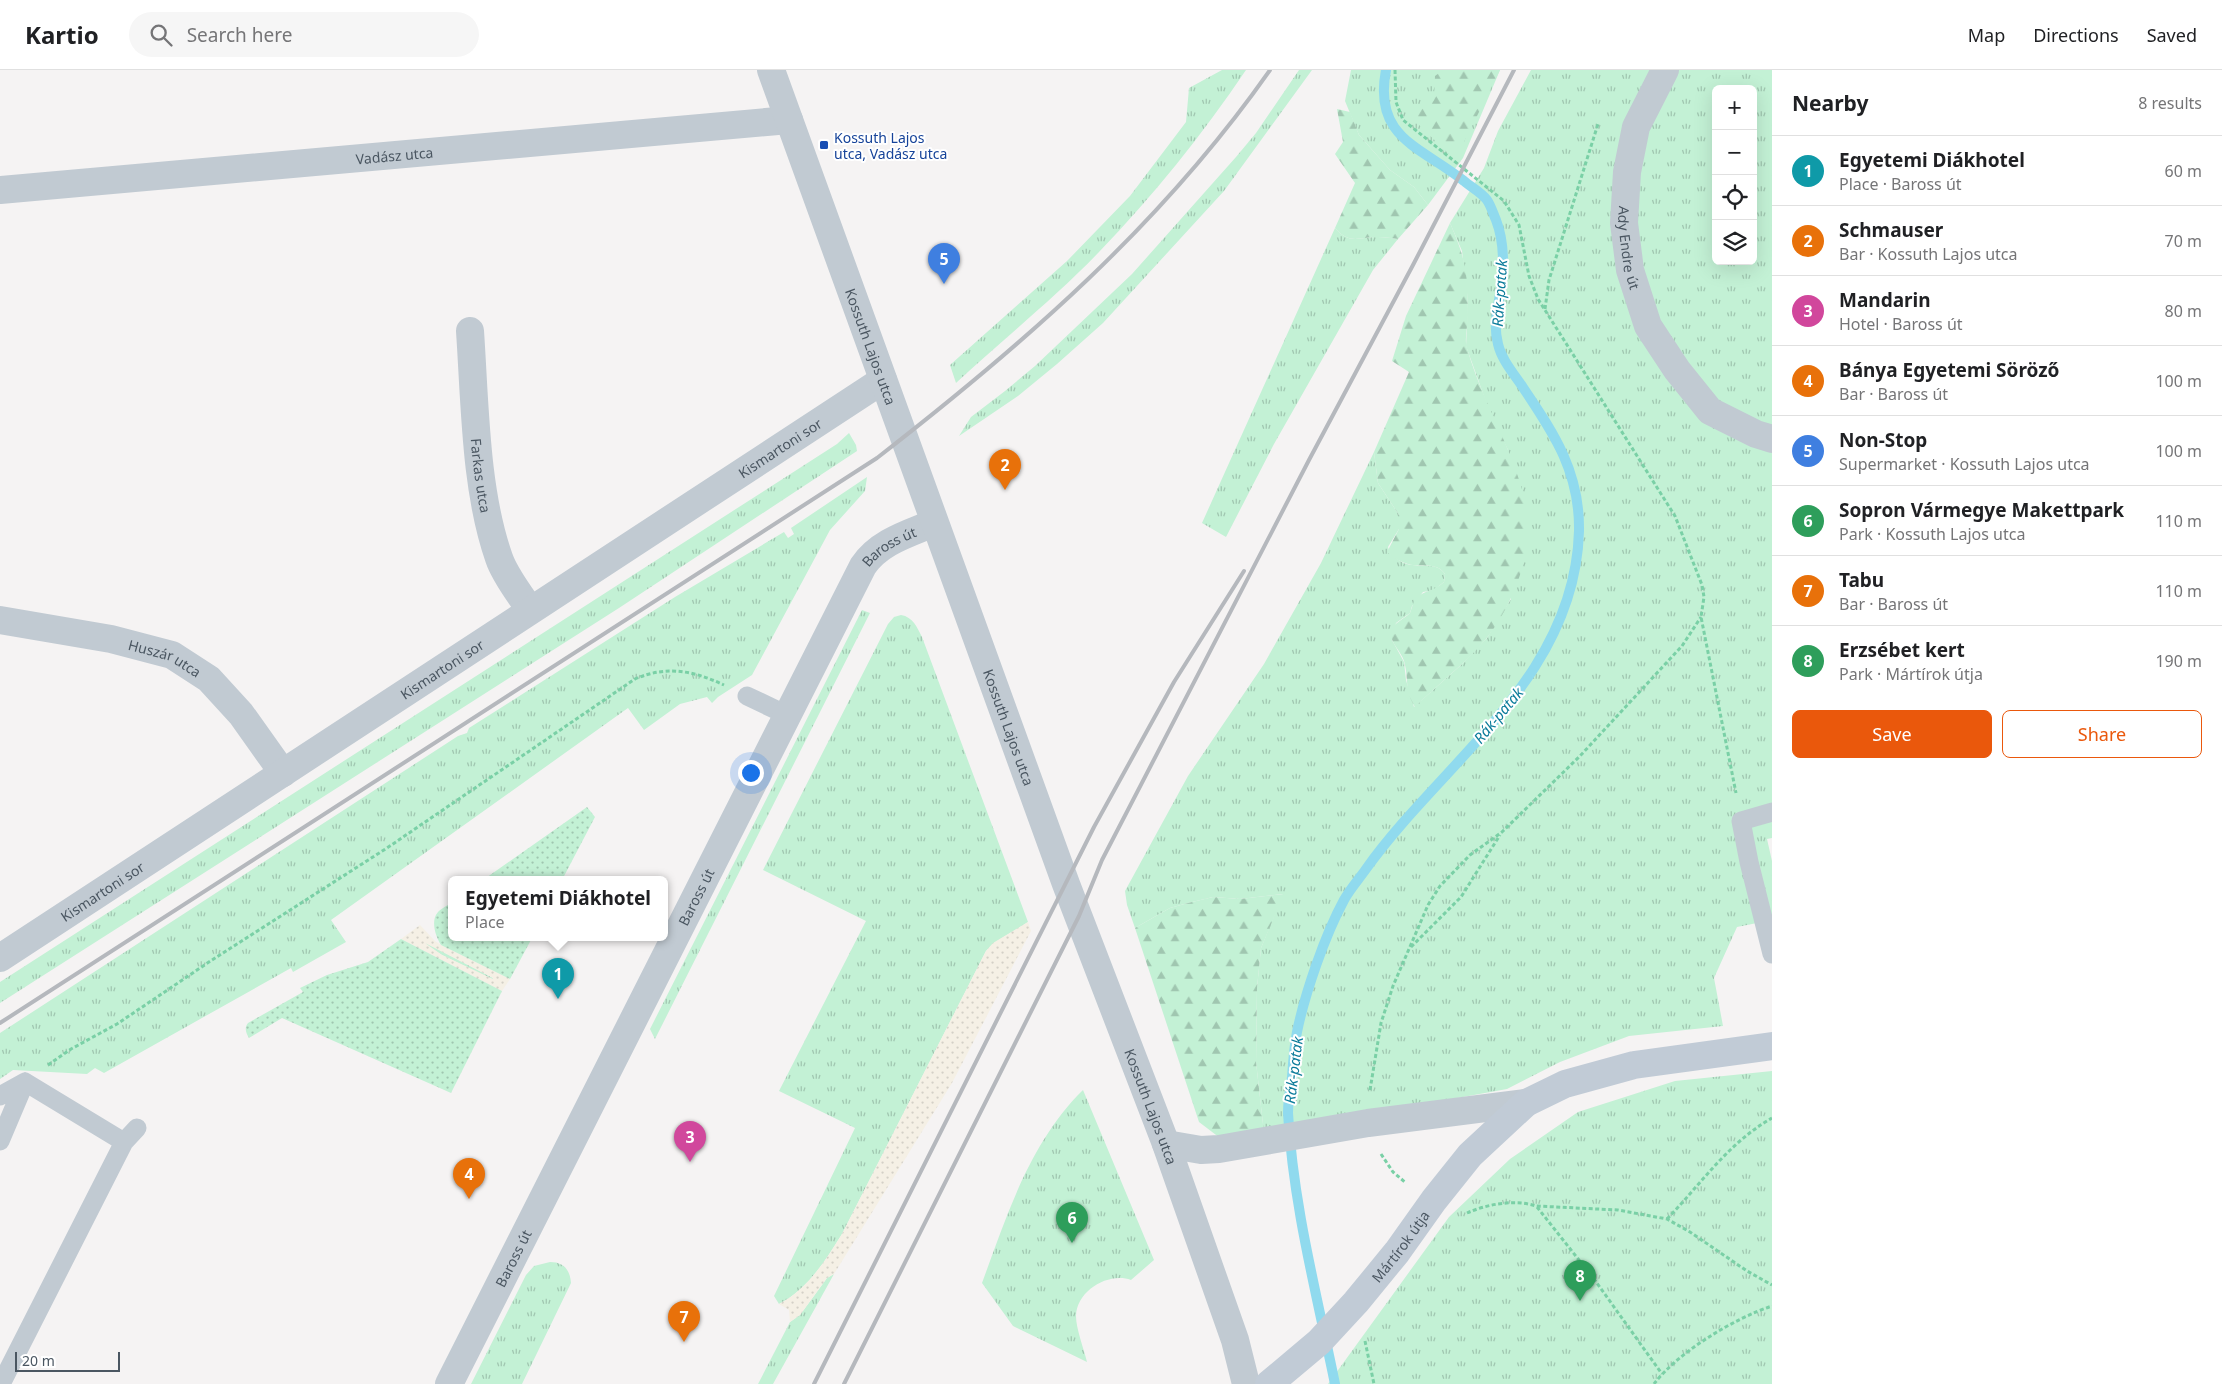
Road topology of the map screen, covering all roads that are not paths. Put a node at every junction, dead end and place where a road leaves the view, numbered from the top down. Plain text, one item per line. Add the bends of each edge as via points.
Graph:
1 (771, 70) edge
2 (1665, 70) edge
3 (789, 120) junction
4 (0, 190) edge
5 (470, 331) dead end
6 (883, 380) junction
7 (1710, 411) junction
8 (1772, 423) edge
9 (1772, 439) edge
10 (934, 524) junction
11 (530, 610) junction
12 (0, 620) edge
13 (747, 696) road end
14 (787, 715) junction
15 (283, 773) junction
16 (1772, 812) edge
17 (1772, 954) edge
18 (0, 958) edge
19 (1772, 1046) edge
20 (26, 1082) junction
21 (0, 1096) edge
22 (1526, 1103) junction
23 (137, 1128) dead end
24 (0, 1141) edge
25 (124, 1142) junction
26 (1166, 1144) junction
27 (1, 1384) edge
28 (449, 1384) edge
29 (1246, 1384) edge
30 (1269, 1384) edge

1 - 3 street, Kossuth Lajos utca
2 - 7 street, Ady Endre út via 1636,127 1626,172 1624,223 1629,261 1648,326
3 - 4 street, Vadász utca
3 - 6 street, Kossuth Lajos utca
5 - 11 street, Farkas utca via 480,464 490,525 499,560
6 - 10 street, Kossuth Lajos utca
6 - 11 street, Kismartoni sor
7 - 8 street via 1762,424
7 - 9 street, Ady Endre út
10 - 14 street, Baross út via 886,544 867,560
10 - 26 street, Kossuth Lajos utca via 1066,884
11 - 15 street, Kismartoni sor
12 - 15 street, Huszár utca via 111,639 172,655 209,679 241,714
13 - 14 lane
14 - 28 street, Baross út
15 - 18 street, Kismartoni sor
16 - 17 lane via 1741,821
19 - 22 main road, Mártírok útja via 1634,1065 1565,1084
20 - 21 lane
20 - 24 lane
20 - 25 lane
22 - 26 street, Mártírok útja via 1368,1123 1219,1149 1200,1150
22 - 30 main road, Mártírok útja via 1470,1156 1397,1252 1320,1342
23 - 25 lane
25 - 27 lane
26 - 29 street, Kossuth Lajos utca via 1235,1340

